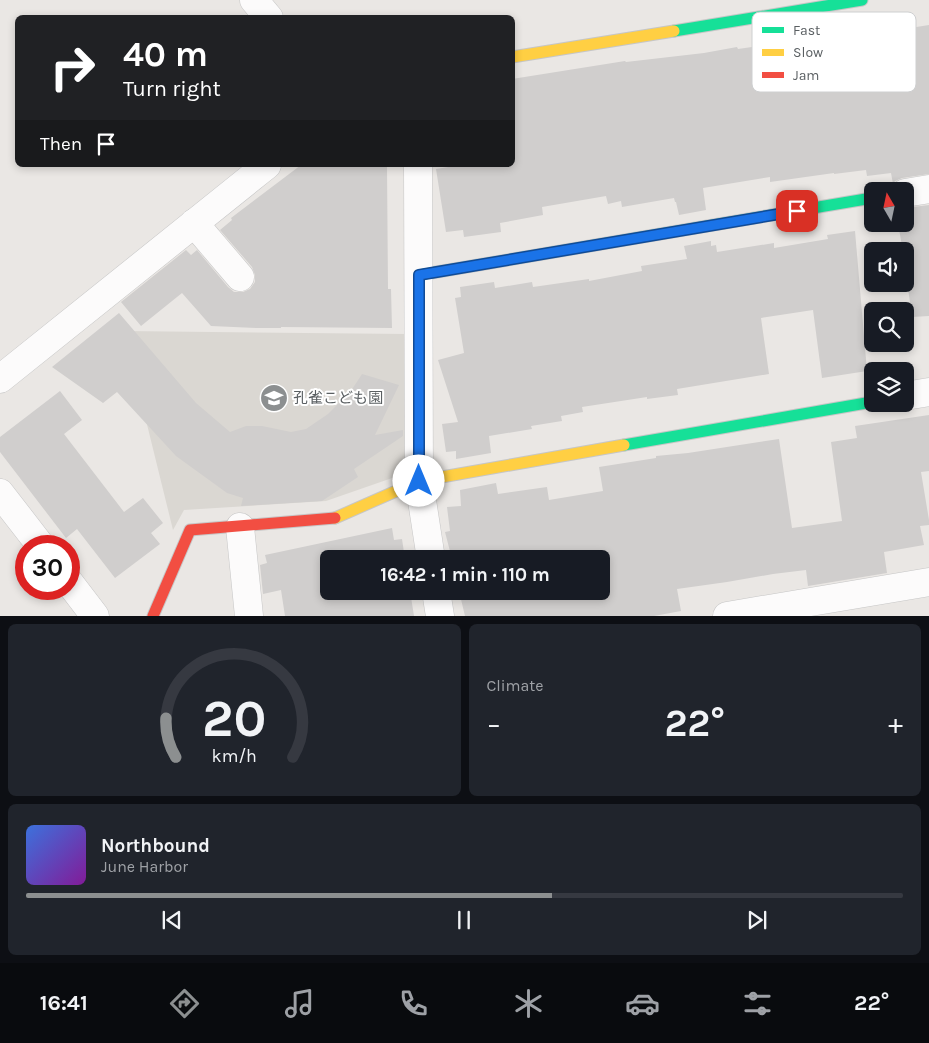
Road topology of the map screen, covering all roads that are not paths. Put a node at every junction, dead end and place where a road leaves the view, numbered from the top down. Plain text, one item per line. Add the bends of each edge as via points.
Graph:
1 (254, 0) edge
2 (862, 0) edge
3 (788, 12) edge
4 (266, 15) edge
5 (752, 18) edge
6 (515, 57) edge
7 (264, 167) edge
8 (418, 167) edge
9 (929, 189) edge
10 (914, 192) edge
11 (864, 199) edge
12 (194, 223) junction
13 (419, 275) junction
14 (240, 277) dead end
15 (0, 379) edge
16 (929, 392) edge
17 (914, 394) edge
18 (864, 403) edge
19 (419, 481) junction
20 (0, 494) edge
21 (240, 527) junction
22 (32, 535) edge
23 (430, 550) edge
24 (929, 582) edge
25 (80, 596) edge
26 (437, 600) edge
27 (845, 606) edge
28 (95, 616) edge
29 (153, 616) edge
30 (249, 616) edge
31 (440, 616) edge
32 (727, 616) edge

1 - 4 street
2 - 3 street
5 - 6 street
7 - 12 street
8 - 13 street
9 - 10 street
11 - 13 street
12 - 14 street
12 - 15 street
13 - 19 street
16 - 17 street
18 - 19 street
19 - 21 street via 333,519
19 - 23 street
20 - 22 street
21 - 29 street via 190,530
21 - 30 street
24 - 27 street
25 - 28 street
26 - 31 street
27 - 32 street

